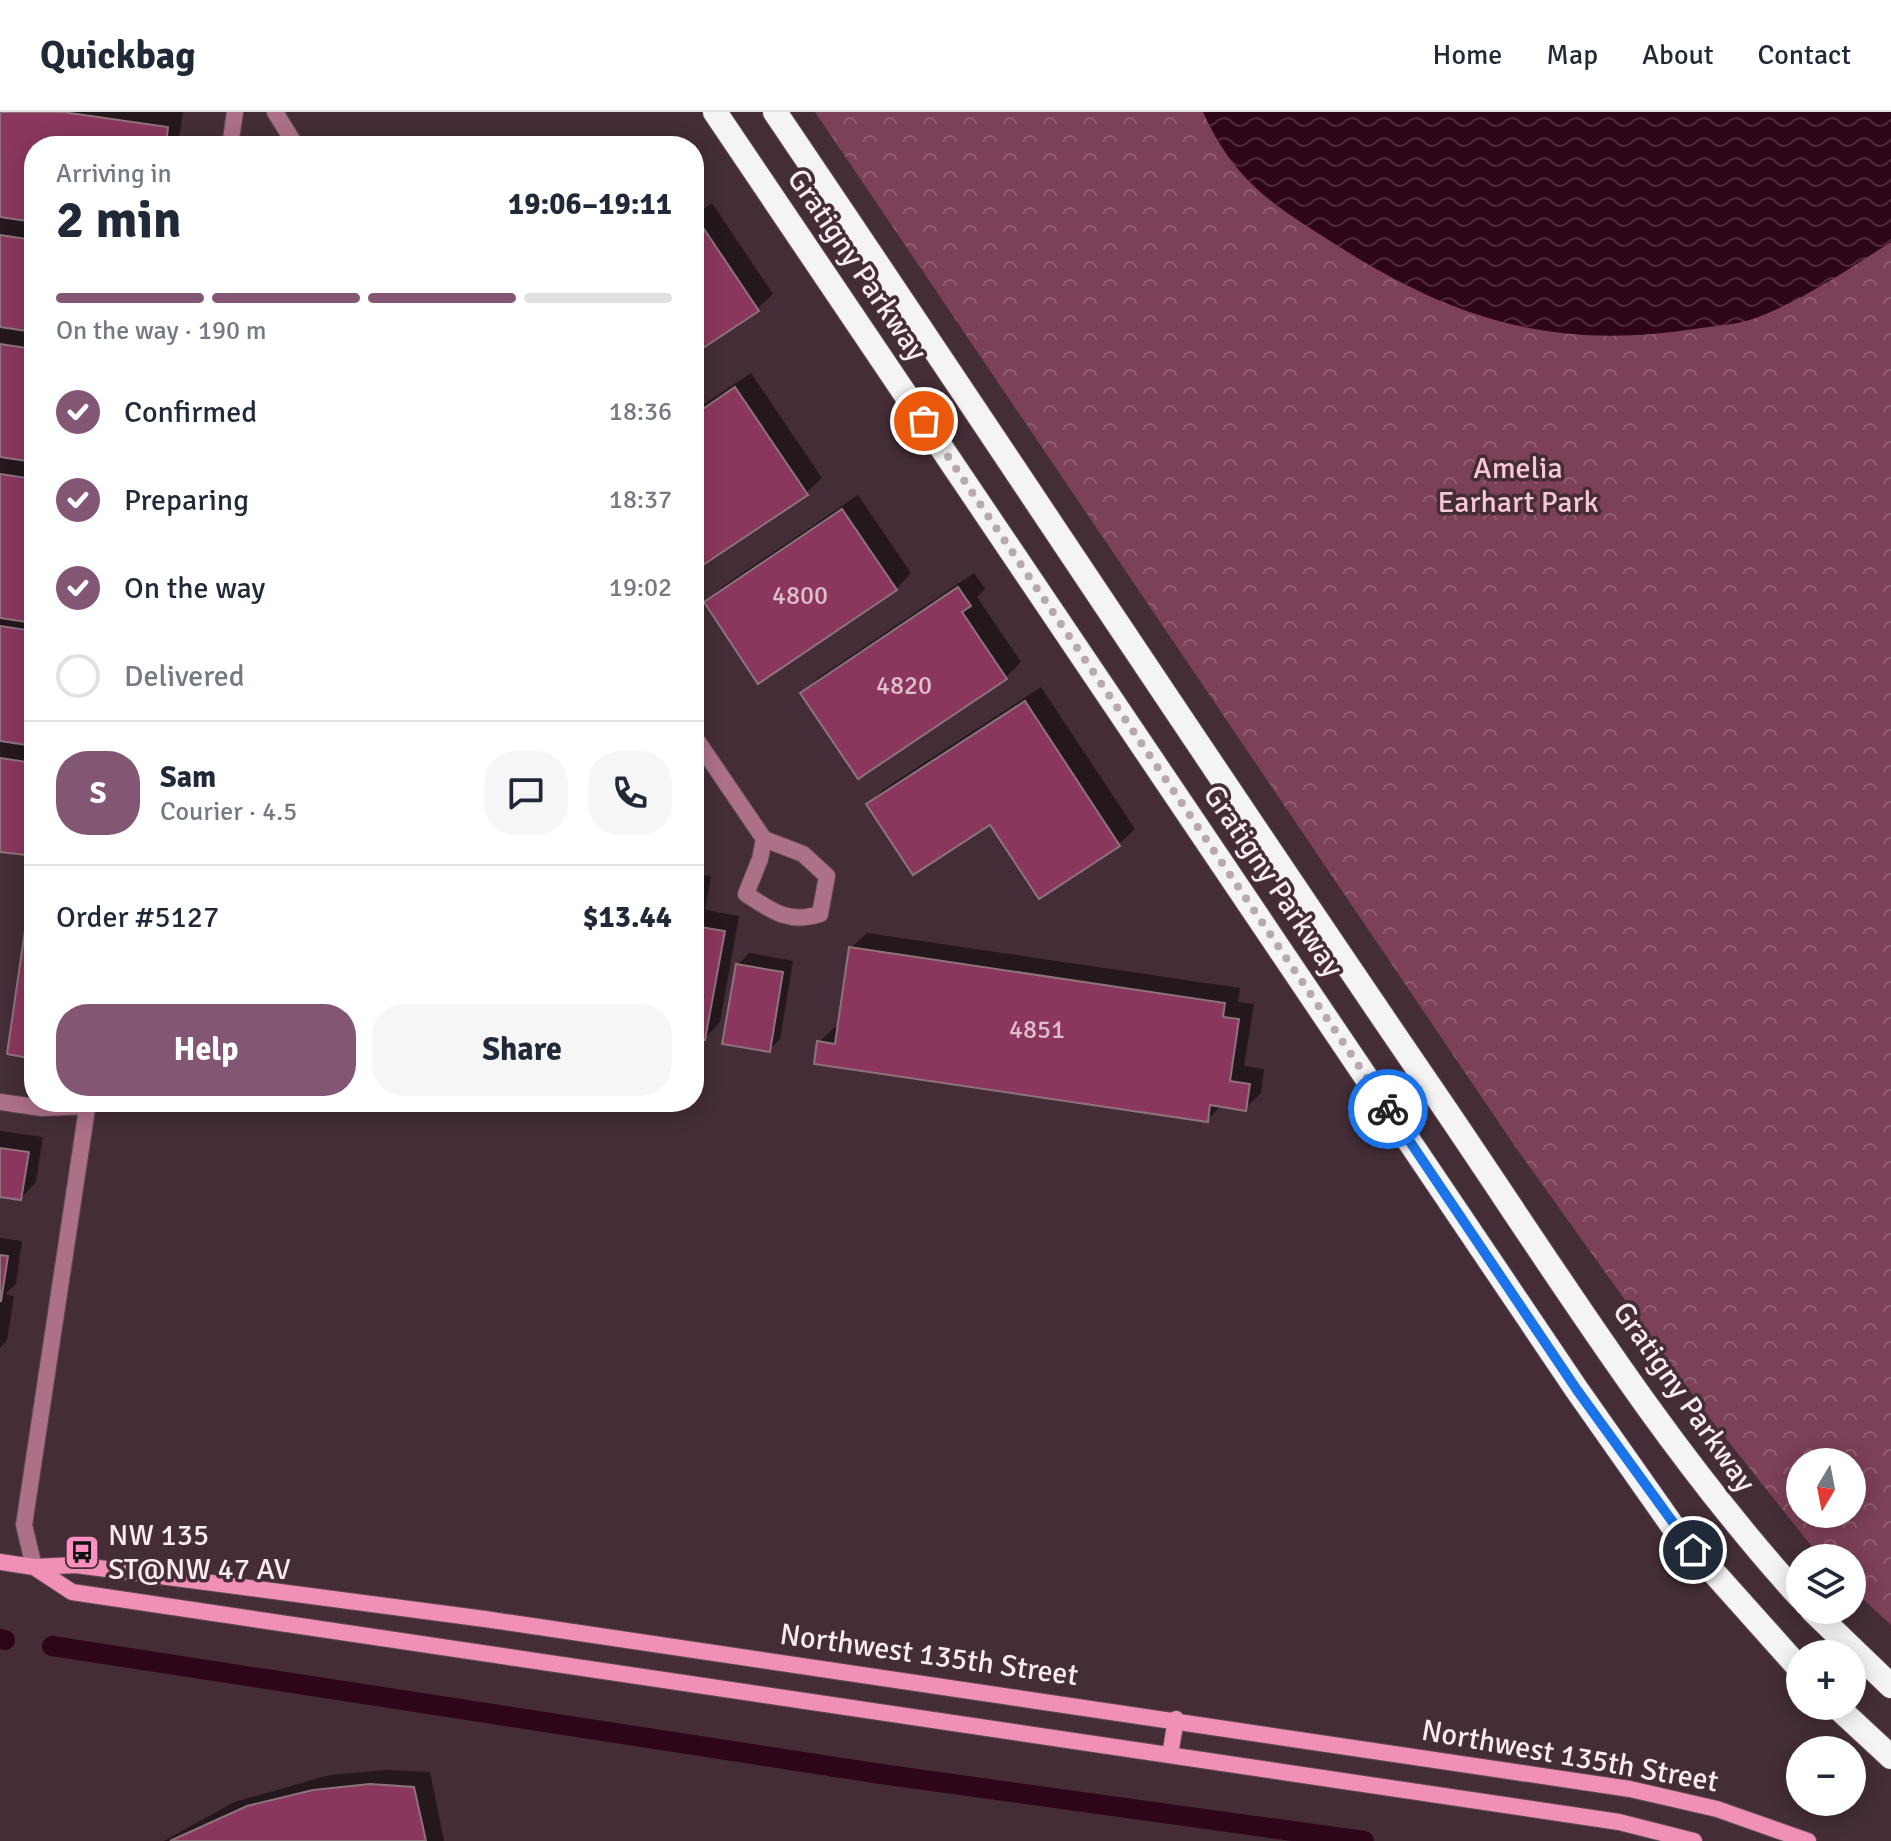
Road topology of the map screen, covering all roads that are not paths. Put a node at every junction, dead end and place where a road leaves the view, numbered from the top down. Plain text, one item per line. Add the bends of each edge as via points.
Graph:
1 (235, 112) edge
2 (275, 112) edge
3 (715, 112) edge
4 (775, 112) edge
5 (231, 136) edge
6 (290, 136) edge
7 (704, 750) edge
8 (764, 839) junction
9 (0, 1102) edge
10 (24, 1105) edge
11 (87, 1112) edge
12 (0, 1562) edge
13 (34, 1567) junction
14 (1786, 1582) edge
15 (1827, 1624) edge
16 (1786, 1653) edge
17 (1891, 1686) edge
18 (1176, 1719) junction
19 (1851, 1720) edge
20 (1170, 1755) junction
21 (1891, 1757) edge
22 (1694, 1841) edge
23 (1808, 1841) edge

1 - 5 street
2 - 6 street
3 - 16 highway, Gratigny Parkway via 1577,1390 1674,1528
4 - 14 highway, Gratigny Parkway via 1637,1388 1738,1529
7 - 8 street
8 - 8 street via 746,894 790,919 820,914 827,876 803,854
9 - 10 street
11 - 13 street via 24,1525
12 - 13 main road, Northwest 135th Street
13 - 18 main road, Northwest 135th Street via 76,1565 469,1616
13 - 20 main road, Northwest 135th Street via 72,1592
15 - 17 highway
18 - 20 main road
18 - 23 main road, Northwest 135th Street via 1630,1789 1717,1809
19 - 21 highway
20 - 22 main road, Northwest 135th Street via 1619,1822

